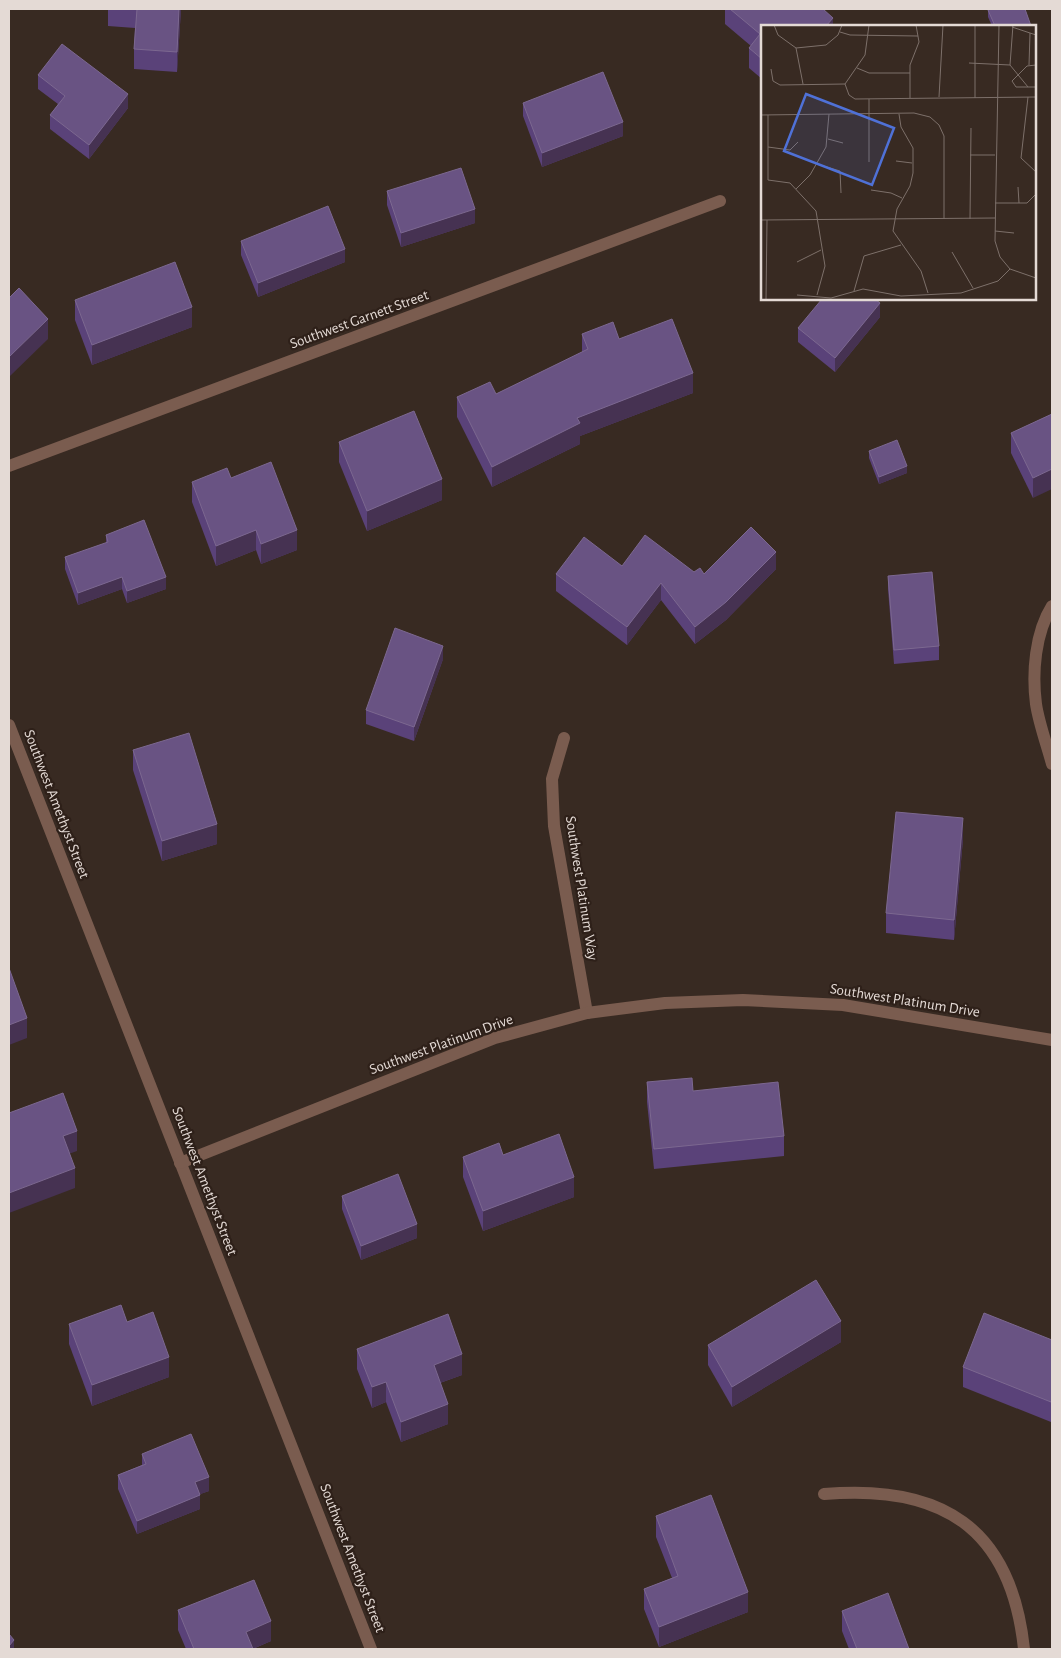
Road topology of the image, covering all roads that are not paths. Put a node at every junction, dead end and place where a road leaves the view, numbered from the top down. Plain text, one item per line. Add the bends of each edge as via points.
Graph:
1 (720, 202) dead end
2 (9, 466) edge
3 (1052, 606) edge
4 (9, 725) edge
5 (564, 738) dead end
6 (1052, 764) edge
7 (587, 1013) junction
8 (1052, 1040) edge
9 (180, 1162) junction
10 (824, 1494) dead end
11 (371, 1649) edge
12 (1024, 1649) edge

1 - 2 street, Southwest Garnett Street
3 - 6 street via 1035,656 1036,704
4 - 9 street, Southwest Amethyst Street
5 - 7 street, Southwest Platinum Way via 552,779 554,826
7 - 8 street, Southwest Platinum Drive via 665,1003 743,1000 843,1005
7 - 9 street, Southwest Platinum Drive via 495,1038
9 - 11 street, Southwest Amethyst Street
10 - 12 street via 890,1494 945,1510 981,1536 1006,1574 1021,1618

